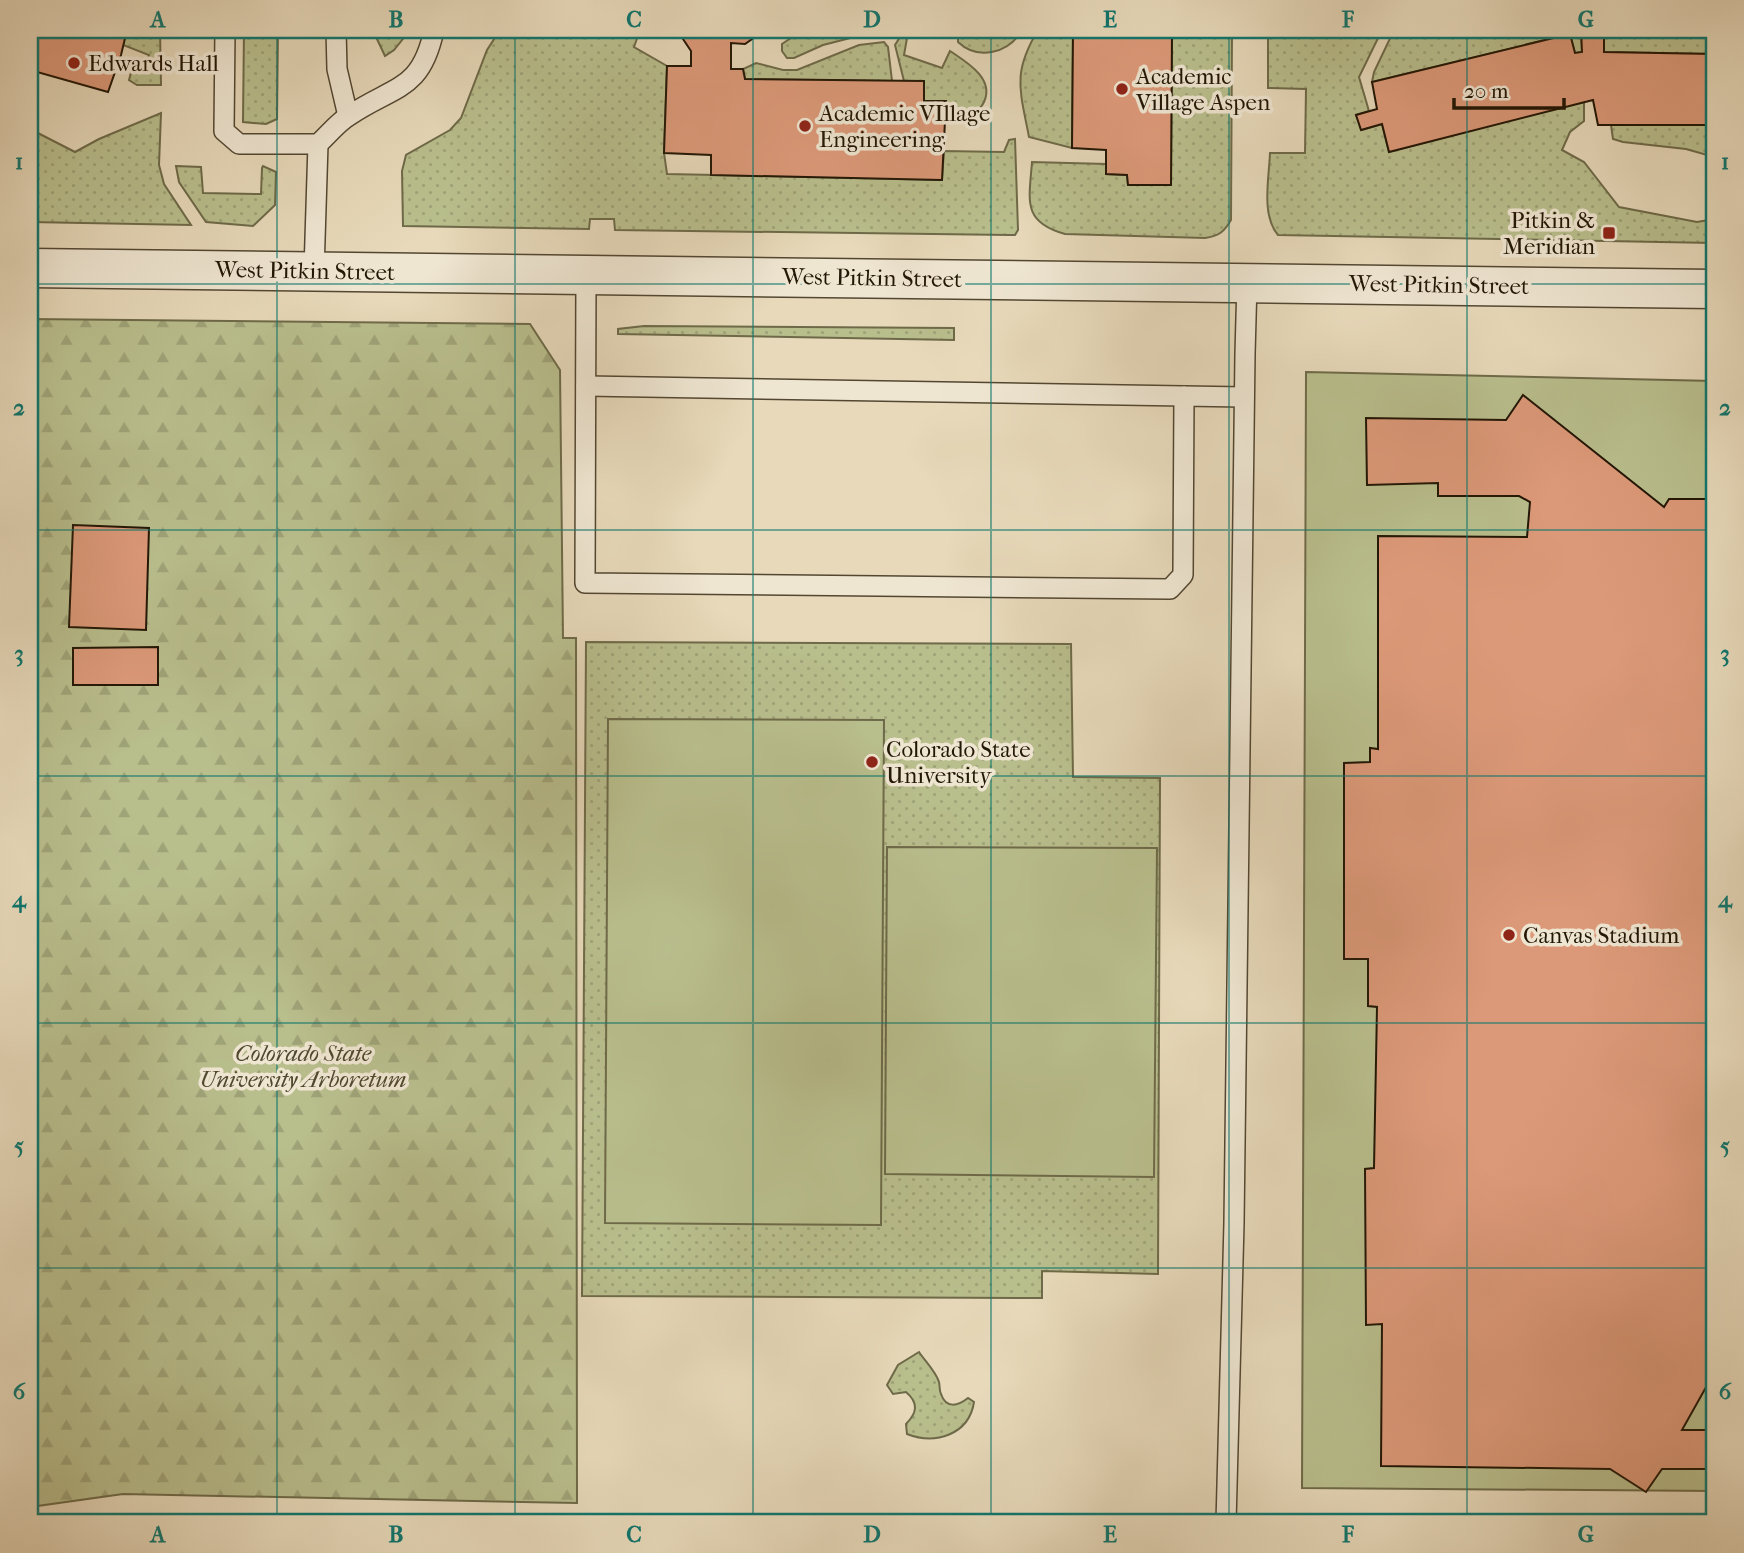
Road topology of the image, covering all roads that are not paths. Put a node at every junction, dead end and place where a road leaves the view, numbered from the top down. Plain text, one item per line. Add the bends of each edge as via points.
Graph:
1 (225, 30) edge
2 (336, 30) edge
3 (434, 30) edge
4 (348, 116) junction
5 (318, 144) junction
6 (30, 268) edge
7 (314, 271) junction
8 (586, 275) junction
9 (1247, 282) junction
10 (1714, 289) edge
11 (586, 386) junction
12 (1184, 397) junction
13 (1244, 397) junction
14 (1226, 1523) edge

1 - 5 lane via 224,131 239,144
2 - 4 lane via 337,69
3 - 4 lane via 428,55 412,80
4 - 5 lane
5 - 7 lane
6 - 7 street, West Pitkin Street
7 - 8 street, West Pitkin Street
8 - 9 street, West Pitkin Street
8 - 11 lane
9 - 10 street, West Pitkin Street
9 - 13 lane
11 - 12 lane
11 - 12 lane via 585,583 1170,589 1183,575
12 - 13 lane
13 - 14 lane

